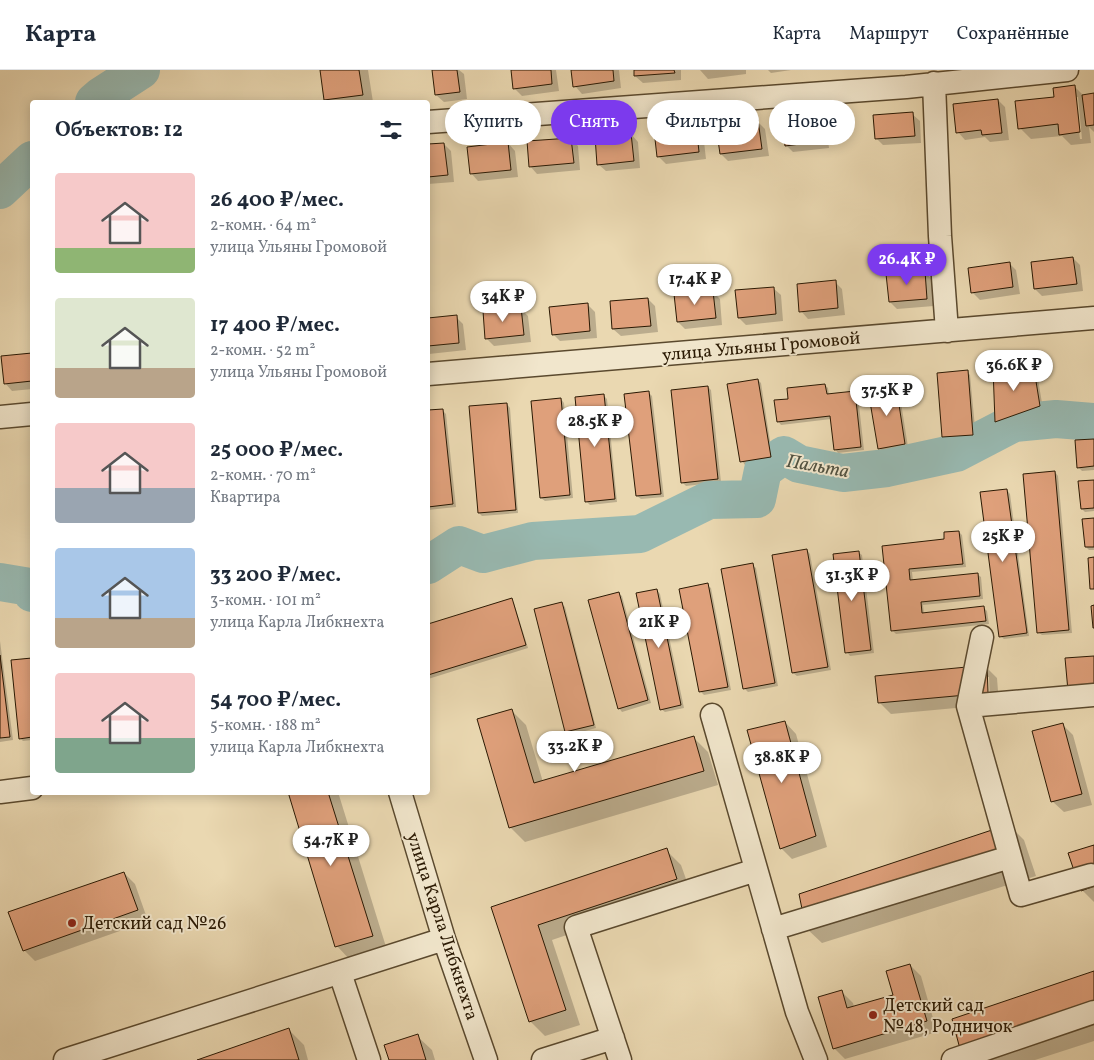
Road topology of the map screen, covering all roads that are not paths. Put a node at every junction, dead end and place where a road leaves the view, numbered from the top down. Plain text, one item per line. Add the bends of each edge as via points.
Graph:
1 (1066, 70) edge
2 (934, 83) junction
3 (430, 122) edge
4 (1094, 318) edge
5 (948, 331) junction
6 (430, 374) edge
7 (30, 414) edge
8 (0, 417) edge
9 (982, 636) dead end
10 (1094, 695) edge
11 (968, 706) junction
12 (712, 715) dead end
13 (30, 788) edge
14 (0, 792) edge
15 (401, 795) edge
16 (1010, 857) junction
17 (756, 870) junction
18 (1093, 877) edge
19 (773, 930) junction
20 (444, 939) junction
21 (340, 973) junction
22 (1094, 1012) edge
23 (613, 1038) junction
24 (65, 1060) edge
25 (369, 1060) edge
26 (486, 1060) edge
27 (543, 1060) edge
28 (620, 1060) edge
29 (816, 1060) edge
30 (953, 1060) edge

1 - 2 street
2 - 3 street
2 - 5 street via 940,236
4 - 5 street, улица Ульяны Громовой
5 - 6 street, улица Ульяны Громовой
7 - 8 street
9 - 11 street
10 - 11 street
11 - 16 street
12 - 17 street
13 - 14 street
15 - 20 street, улица Карла Либкнехта
16 - 18 street via 1021,895
16 - 19 street
17 - 19 street
17 - 23 street via 576,927
19 - 29 street via 797,1012
20 - 21 street
20 - 26 street, улица Карла Либкнехта
21 - 24 street
21 - 25 street
22 - 30 street
23 - 27 street
23 - 28 street

